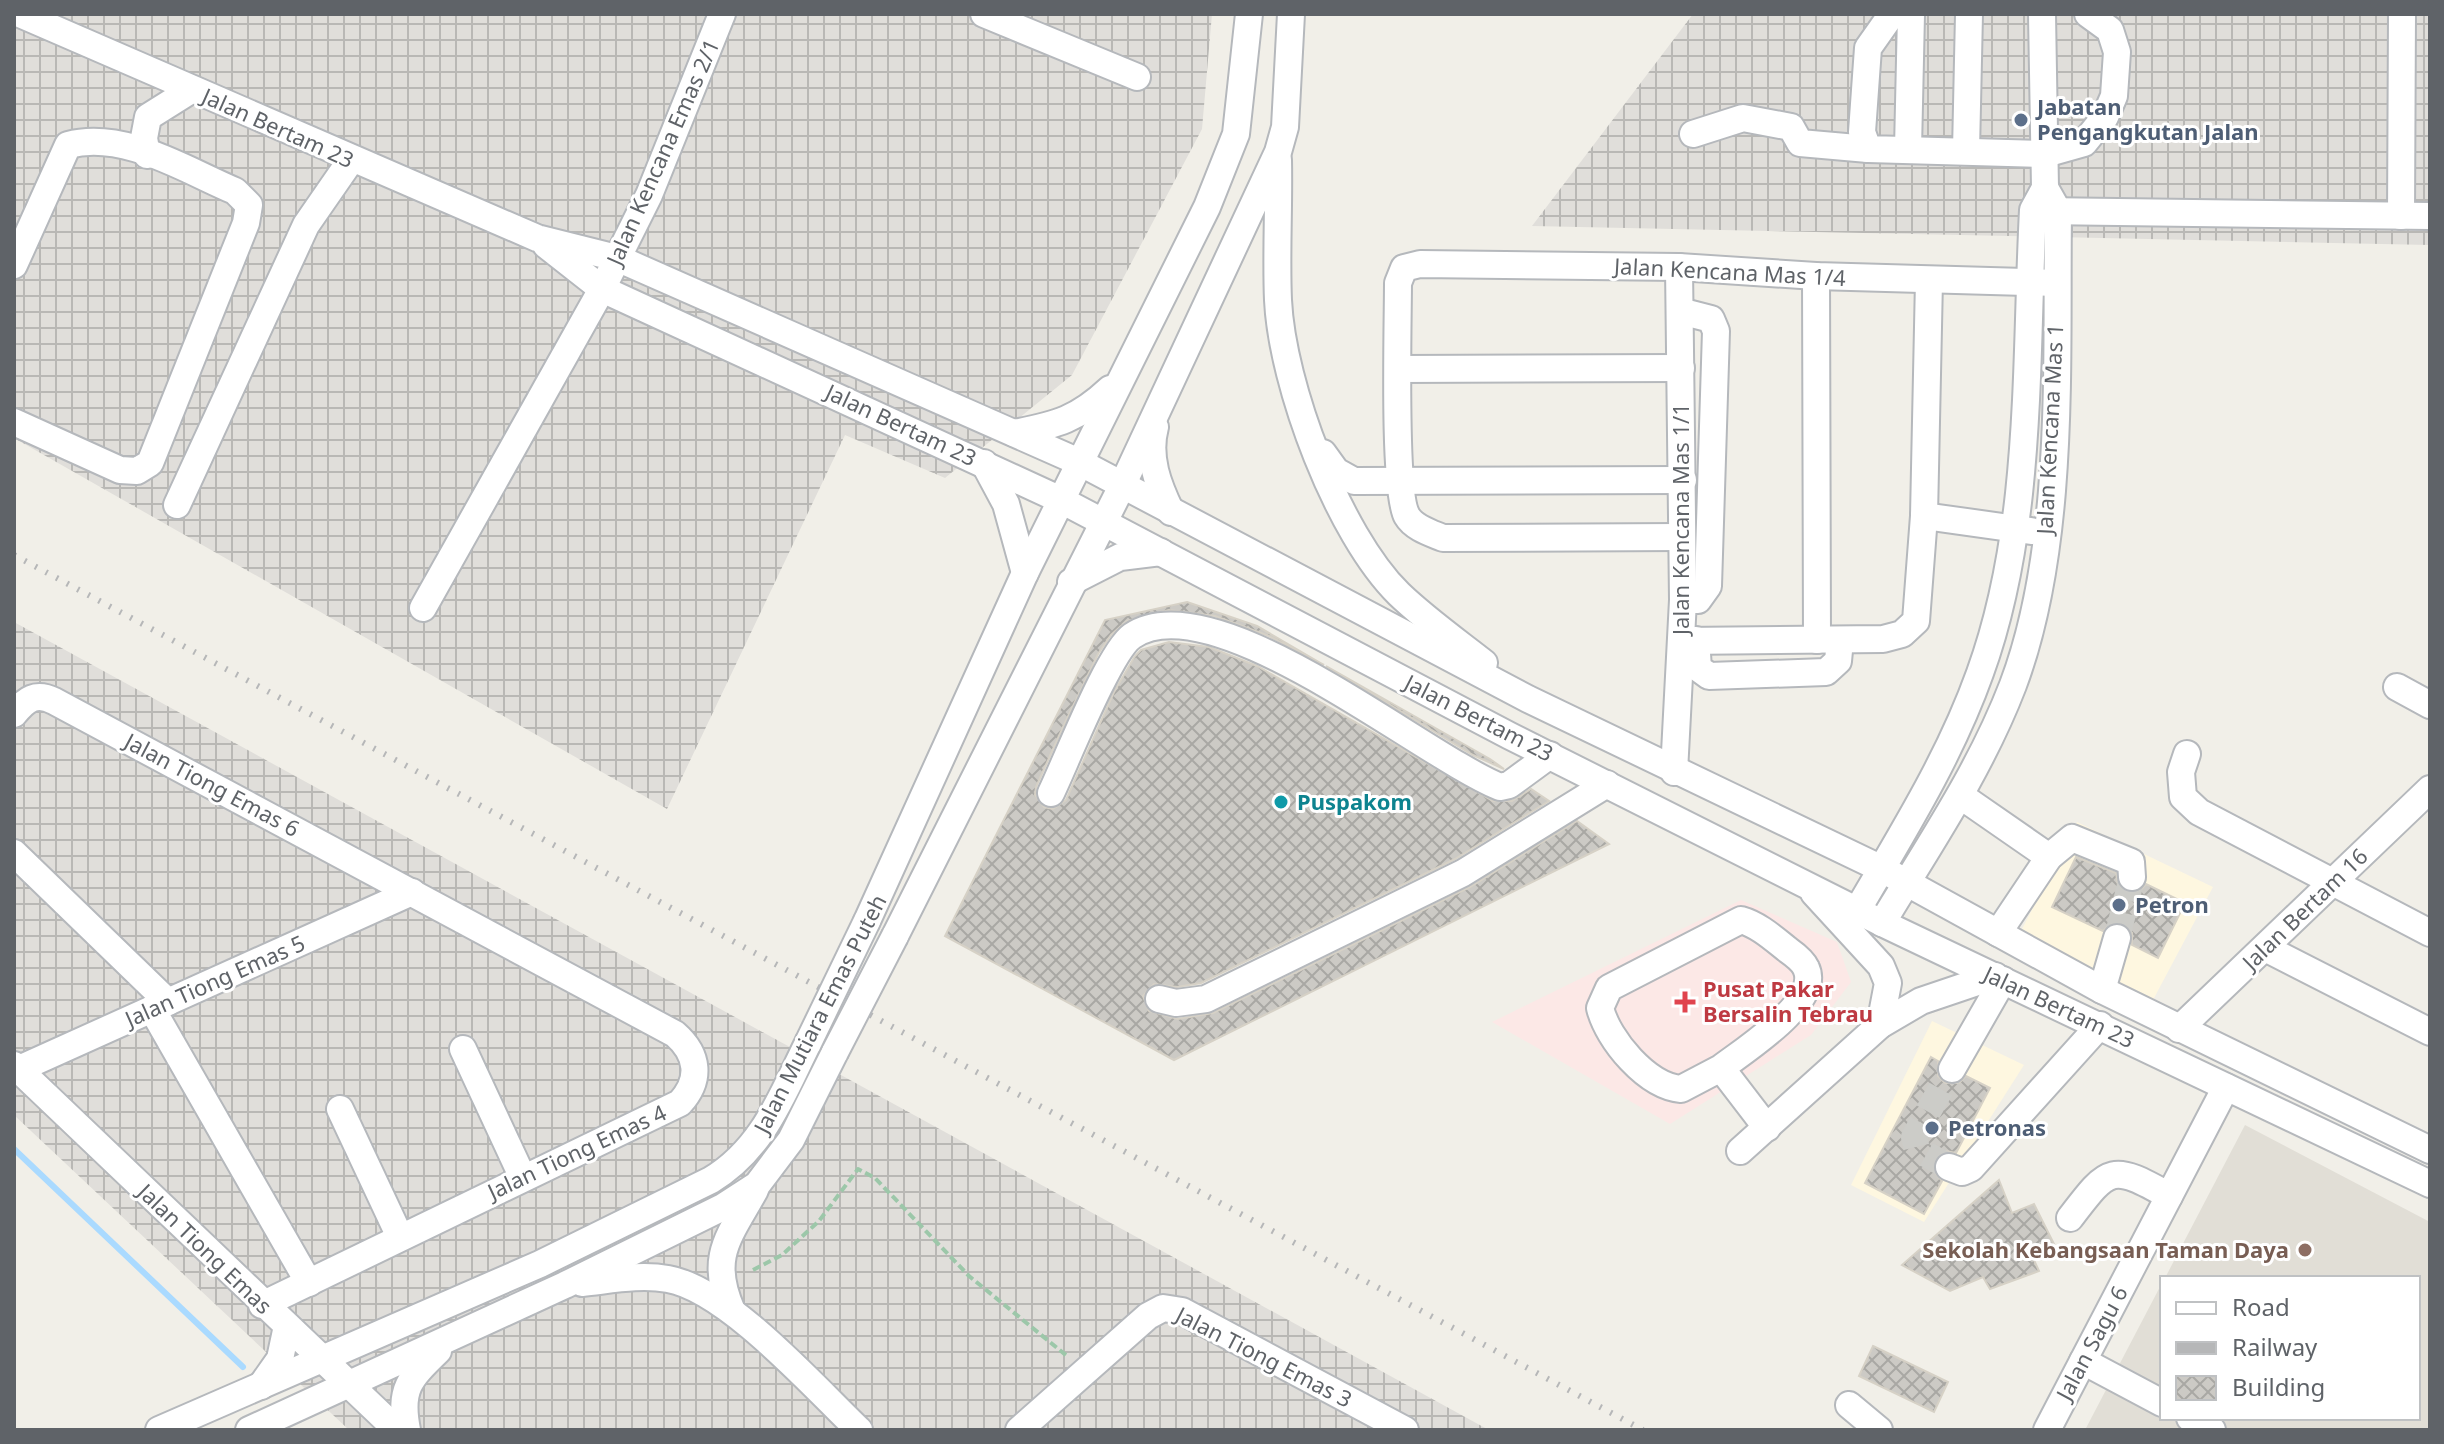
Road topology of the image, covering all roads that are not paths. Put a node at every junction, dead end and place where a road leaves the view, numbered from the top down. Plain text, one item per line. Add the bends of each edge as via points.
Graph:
1 (722, 14) edge
2 (984, 14) edge
3 (1249, 14) edge
4 (1291, 14) edge
5 (1892, 14) edge
6 (1911, 14) edge
7 (1969, 14) edge
8 (2042, 14) edge
9 (2088, 14) edge
10 (2402, 14) edge
11 (27, 15) edge
12 (1137, 77) dead end
13 (191, 90) junction
14 (1693, 134) dead end
15 (1868, 149) junction
16 (1908, 149) junction
17 (1966, 151) junction
18 (1278, 152) junction
19 (2045, 154) junction
20 (147, 155) junction
21 (351, 160) junction
22 (2045, 203) junction
23 (2401, 216) junction
24 (2430, 216) edge
25 (537, 238) junction
26 (617, 258) junction
27 (14, 265) edge
28 (1679, 267) junction
29 (1816, 276) junction
30 (1929, 280) junction
31 (2029, 282) junction
32 (2057, 283) junction
33 (602, 289) junction
34 (1680, 311) junction
35 (1681, 368) junction
36 (1399, 369) junction
37 (1120, 379) junction
38 (1162, 401) junction
39 (14, 422) edge
40 (1308, 429) junction
41 (1014, 433) junction
42 (1079, 462) junction
43 (984, 463) junction
44 (1683, 480) junction
45 (1400, 482) junction
46 (1122, 486) junction
47 (1061, 500) junction
48 (177, 505) dead end
49 (1171, 512) junction
50 (1924, 516) junction
51 (1104, 521) junction
52 (2015, 527) junction
53 (2046, 535) junction
54 (1682, 537) junction
55 (1161, 552) junction
56 (1025, 573) junction
57 (1071, 582) junction
58 (1683, 600) junction
59 (423, 608) dead end
60 (1689, 640) junction
61 (1828, 640) junction
62 (2397, 687) dead end
63 (1528, 699) junction
64 (2430, 705) edge
65 (14, 714) edge
66 (2187, 754) dead end
67 (1550, 755) junction
68 (1674, 772) junction
69 (1607, 784) junction
70 (1051, 793) dead end
71 (1961, 796) junction
72 (2425, 802) edge
73 (14, 853) edge
74 (2049, 857) junction
75 (1882, 869) junction
76 (2132, 877) dead end
77 (2334, 882) junction
78 (1906, 883) junction
79 (1808, 886) junction
80 (412, 892) junction
81 (1858, 909) junction
82 (1882, 923) junction
83 (1998, 933) junction
84 (2430, 933) edge
85 (2117, 938) tunnel mouth
86 (2265, 948) junction
87 (1999, 978) junction
88 (2102, 990) junction
89 (1159, 999) dead end
90 (160, 1006) junction
91 (1880, 1025) junction
92 (2100, 1025) junction
93 (2179, 1029) junction
94 (2430, 1032) edge
95 (463, 1049) dead end
96 (16, 1067) edge
97 (1721, 1068) junction
98 (1952, 1069) tunnel mouth
99 (2226, 1087) junction
100 (340, 1109) dead end
101 (1767, 1128) junction
102 (2430, 1150) edge
103 (1740, 1151) dead end
104 (1949, 1167) dead end
105 (522, 1176) junction
106 (2430, 1184) edge
107 (757, 1185) junction
108 (2169, 1196) junction
109 (2070, 1218) dead end
110 (400, 1237) junction
111 (309, 1283) junction
112 (565, 1285) junction
113 (262, 1305) junction
114 (732, 1311) junction
115 (287, 1326) junction
116 (449, 1340) junction
117 (323, 1360) junction
118 (2083, 1361) junction
119 (351, 1385) junction
120 (261, 1386) junction
121 (2160, 1402) edge
122 (1849, 1405) dead end
123 (2194, 1420) edge
124 (159, 1430) edge
125 (249, 1430) edge
126 (397, 1430) edge
127 (407, 1430) edge
128 (859, 1430) edge
129 (1019, 1430) edge
130 (1405, 1430) edge
131 (1879, 1430) edge
132 (2047, 1430) edge
133 (2212, 1430) edge

1 - 26 street, Jalan Kencana Emas 2/1 via 649,195
2 - 12 street
3 - 37 street via 1236,134 1207,207
4 - 18 street via 1285,127
5 - 15 street via 1868,48 1862,132
6 - 16 street
7 - 17 street
8 - 19 street, Jalan Kencana Mas 1
9 - 19 street via 2110,30 2117,52 2114,96 2084,143
10 - 23 street
11 - 13 street, Jalan Bertam 23
13 - 20 street via 148,117
13 - 21 street, Jalan Bertam 23
14 - 15 street via 1743,118 1791,127 1800,143
15 - 16 street
16 - 17 street
17 - 19 street
18 - 38 street
18 - 40 street via 1282,338
19 - 22 street, Jalan Kencana Mas 1
20 - 27 street via 115,142 90,139 68,145
20 - 39 street via 235,191 249,205 150,463 137,471 120,470
21 - 25 street, Jalan Bertam 23
21 - 48 street via 306,225
22 - 23 street
22 - 31 street, Jalan Kencana Mas 1
22 - 32 street, Jalan Kencana Mas 1
23 - 24 street
25 - 26 street, Jalan Bertam 23
25 - 33 street, Jalan Bertam 23
26 - 33 street, Jalan Kencana Emas 2/1
26 - 41 street, Jalan Bertam 23
28 - 29 street, Jalan Kencana Mas 1/4
28 - 34 street, Jalan Kencana Mas 1/1
28 - 36 street, Jalan Kencana Mas 1/4 via 1404,268 1398,283
29 - 30 street, Jalan Kencana Mas 1/4
29 - 61 street
30 - 31 street, Jalan Kencana Mas 1/4
30 - 50 street
31 - 32 street, Jalan Kencana Mas 1/4
31 - 52 street, Jalan Kencana Mas 1
32 - 53 street, Jalan Kencana Mas 1 via 2052,491
33 - 43 street, Jalan Bertam 23
33 - 59 street, Jalan Kencana Emas 2/1
34 - 35 street, Jalan Kencana Mas 1/1
34 - 58 street via 1711,319 1716,331 1708,586 1698,600
35 - 36 street
35 - 44 street, Jalan Kencana Mas 1/1
36 - 45 street
37 - 41 street via 1090,408 1063,424
37 - 42 street
38 - 46 street
38 - 49 street via 1151,444 1158,484
40 - 45 street via 1343,478
40 - 63 street via 1332,495 1366,555 1399,594
41 - 42 street, Jalan Bertam 23
42 - 46 street, Jalan Bertam 23
42 - 47 street, Jalan Mutiara Emas Puteh
43 - 47 street, Jalan Bertam 23
43 - 56 street via 1006,504
44 - 45 street
44 - 54 street, Jalan Kencana Mas 1/1
45 - 54 street via 1407,516 1422,530 1443,538
46 - 49 street, Jalan Bertam 23
46 - 51 street, Jalan Mutiara Emas Puteh
47 - 51 street, Jalan Bertam 23
47 - 56 street, Jalan Mutiara Emas Puteh
49 - 63 street, Jalan Bertam 23
50 - 52 street
50 - 61 street via 1916,621 1902,634 1883,639
51 - 55 street, Jalan Bertam 23
51 - 57 street, Jalan Mutiara Emas Puteh
52 - 53 street
52 - 75 street, Jalan Kencana Mas 1 via 1994,629 1968,704
53 - 71 street, Jalan Kencana Mas 1 via 2023,654
54 - 58 street, Jalan Kencana Mas 1/1
55 - 57 street via 1120,557
55 - 67 street, Jalan Bertam 23
56 - 117 street, Jalan Mutiara Emas Puteh, bridge via 808,1043 765,1129 734,1166 540,1264
57 - 107 street, Jalan Mutiara Emas Puteh, bridge via 791,1140
58 - 60 street, Jalan Kencana Mas 1/1
60 - 61 street
60 - 61 street via 1701,673 1723,676 1826,672 1838,661
60 - 68 street, Jalan Kencana Mas 1/1
62 - 64 street
63 - 68 street, Jalan Bertam 23
65 - 80 street, Jalan Tiong Emas 6 via 30,698 46,697
66 - 77 street via 2181,772 2183,797 2199,812
67 - 69 street, Jalan Bertam 23
67 - 70 street via 1500,787 1263,650 1203,628 1162,626 1133,635 1116,655
68 - 75 street, Jalan Bertam 23
69 - 79 street, Jalan Bertam 23
69 - 89 street via 1463,873 1206,999
71 - 74 street
71 - 78 street, Jalan Kencana Mas 1
72 - 77 street, Jalan Bertam 16
73 - 90 street
74 - 76 street via 2072,838 2080,839 2131,862
74 - 83 street
75 - 78 street, Jalan Bertam 23
75 - 81 street, Jalan Kencana Mas 1
77 - 84 street
77 - 86 street, Jalan Bertam 16
78 - 82 street, Jalan Kencana Mas 1
78 - 83 street, Jalan Bertam 23
79 - 81 street, Jalan Bertam 23
79 - 91 street via 1881,966 1888,983
80 - 90 street, Jalan Tiong Emas 5
80 - 105 street, Jalan Tiong Emas 4 via 675,1034 694,1057 694,1084 680,1103
81 - 82 street, Jalan Bertam 23
82 - 87 street, Jalan Bertam 23
83 - 88 street, Jalan Bertam 23
85 - 88 street
86 - 93 street, Jalan Bertam 16
86 - 94 street
87 - 91 street via 1921,1001
87 - 92 street, Jalan Bertam 23
87 - 98 street
88 - 93 street, Jalan Bertam 23
90 - 96 street, Jalan Tiong Emas 5
90 - 111 street
91 - 101 street
92 - 99 street, Jalan Bertam 23
92 - 104 street via 1971,1168 1962,1172
93 - 102 street, Jalan Bertam 23
95 - 105 street
96 - 113 street, Jalan Tiong Emas
97 - 97 street via 1788,1017 1807,983 1801,961 1741,920 1609,988 1600,1008 1617,1040 1657,1082 1681,1089
97 - 101 street
99 - 106 street, Jalan Bertam 23
99 - 108 street, Jalan Sagu 6
100 - 110 street
101 - 103 street
105 - 110 street, Jalan Tiong Emas 4
107 - 112 street, Jalan Mutiara Emas Puteh
107 - 114 street via 725,1243 719,1267
108 - 109 street via 2137,1177 2115,1173 2099,1181
108 - 118 street, Jalan Sagu 6
110 - 111 street, Jalan Tiong Emas 4
111 - 113 street, Jalan Tiong Emas 4
112 - 114 street via 671,1279
112 - 116 street, Jalan Mutiara Emas Puteh
113 - 115 street, Jalan Tiong Emas
114 - 128 street
115 - 117 street, Jalan Tiong Emas
115 - 120 street via 280,1359
116 - 119 street, Jalan Mutiara Emas Puteh
116 - 127 street via 405,1389
117 - 119 street, Jalan Tiong Emas
117 - 120 street, Jalan Mutiara Emas Puteh
118 - 121 street
118 - 132 street, Jalan Sagu 6
119 - 125 street, Jalan Mutiara Emas Puteh
119 - 126 street, Jalan Tiong Emas
120 - 124 street, Jalan Mutiara Emas Puteh
122 - 131 street
123 - 133 street
129 - 130 street, Jalan Tiong Emas 3 via 1163,1308 1182,1311

